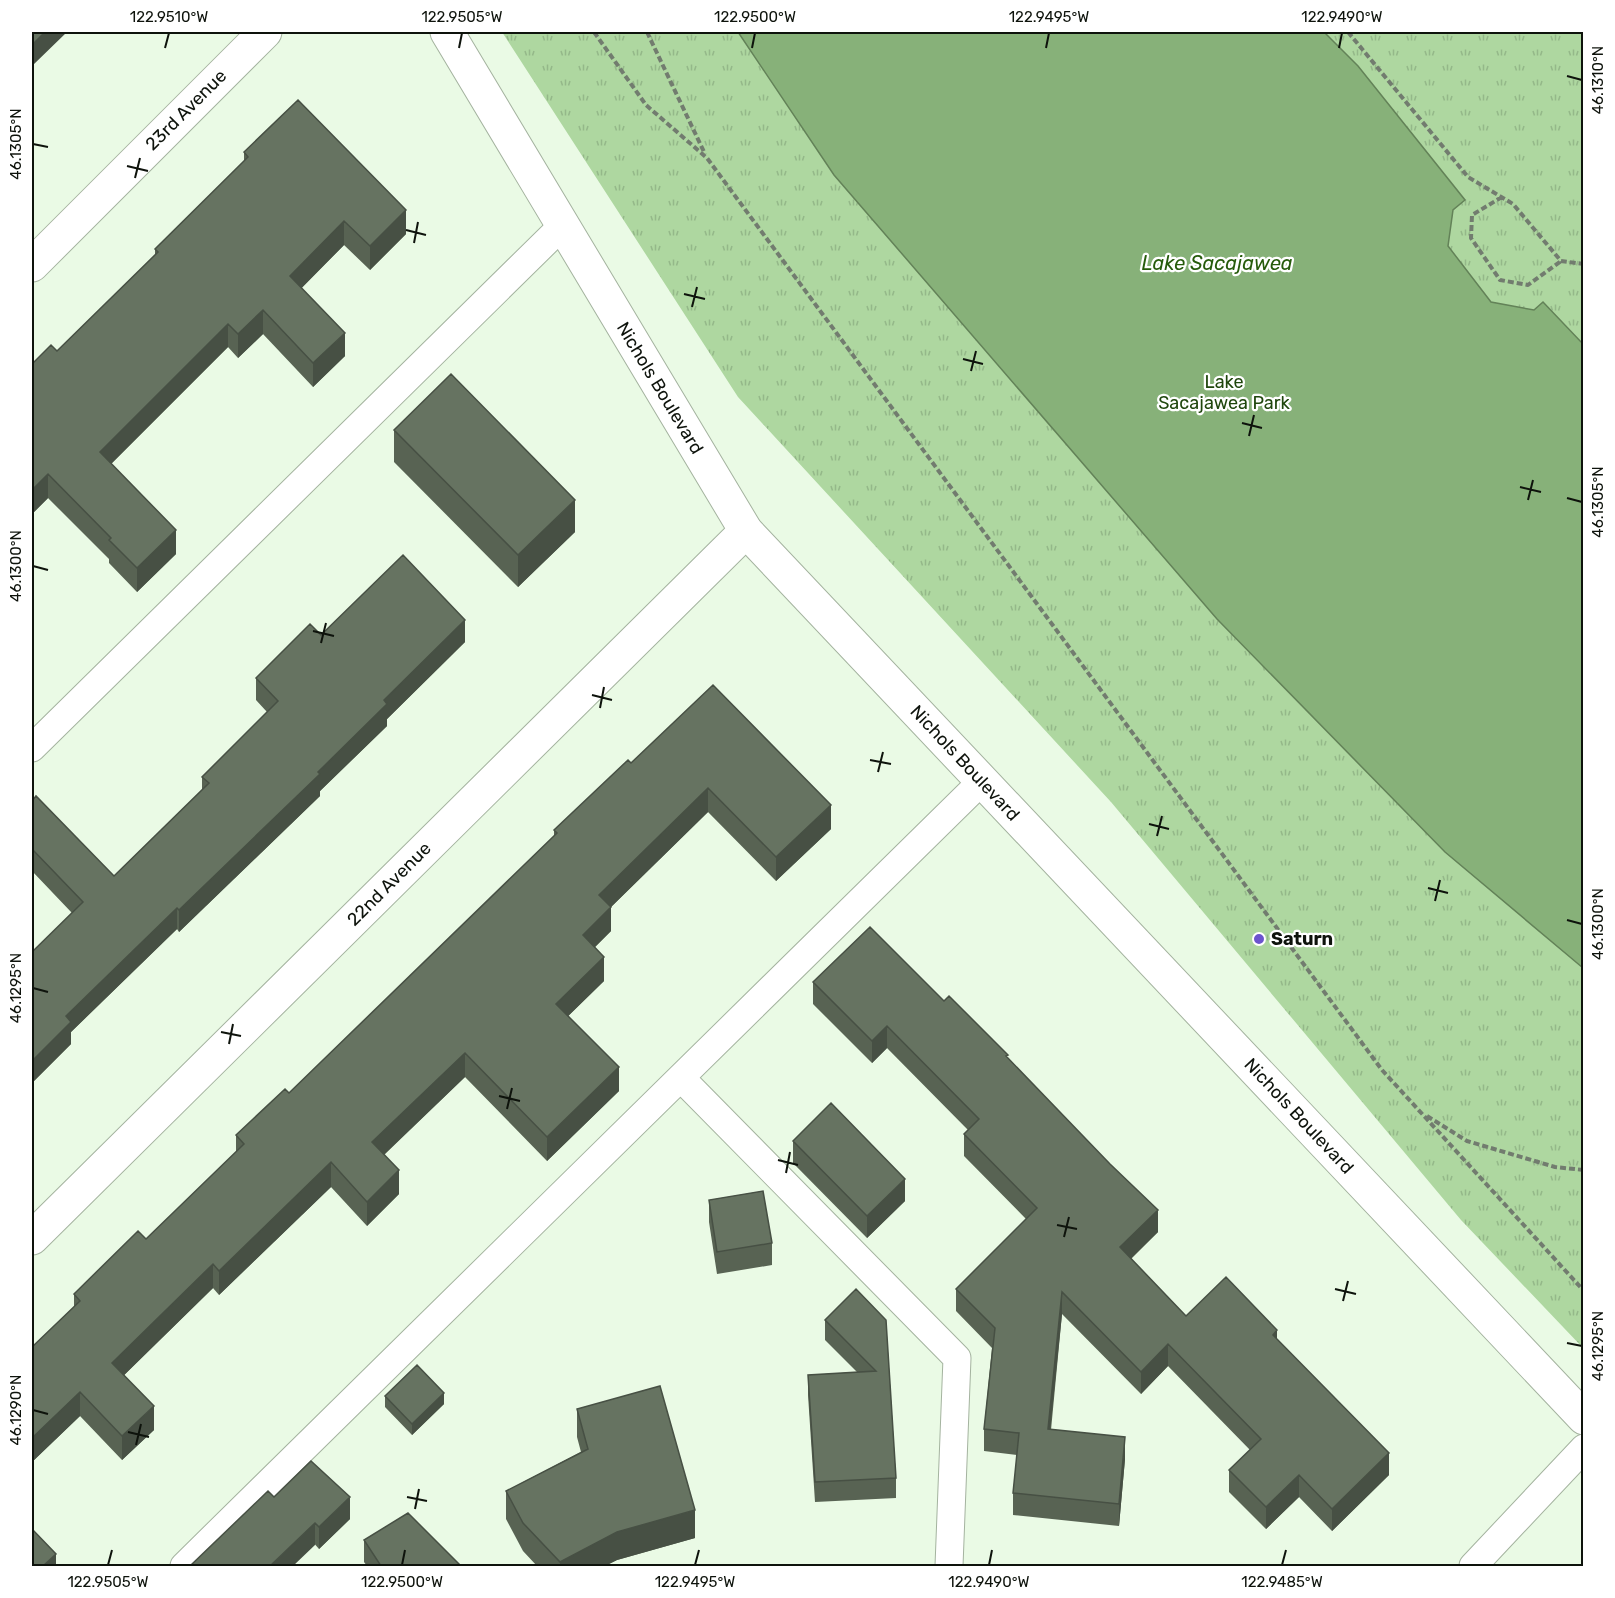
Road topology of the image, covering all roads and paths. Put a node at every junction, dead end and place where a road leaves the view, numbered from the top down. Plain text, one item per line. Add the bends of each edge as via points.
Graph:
1 (265, 32) edge
2 (447, 32) edge
3 (594, 32) edge
4 (646, 32) edge
5 (1348, 32) edge
6 (707, 158) junction
7 (1502, 197) junction
8 (563, 225) junction
9 (1561, 261) junction
10 (1584, 264) edge
11 (32, 265) edge
12 (746, 531) junction
13 (32, 748) edge
14 (982, 781) junction
15 (681, 1078) junction
16 (1422, 1113) junction
17 (1584, 1170) edge
18 (32, 1238) edge
19 (1584, 1291) edge
20 (1584, 1418) edge
21 (1584, 1449) edge
22 (184, 1566) edge
23 (949, 1566) edge
24 (1473, 1566) edge

1 - 11 main road, 23rd Avenue
2 - 8 main road, Nichols Boulevard
3 - 6 path via 646,105
4 - 6 path
5 - 7 path via 1468,177
6 - 16 path via 1382,1070
7 - 9 path via 1513,204
7 - 9 path via 1472,215 1471,238 1500,280 1528,285
8 - 12 main road, Nichols Boulevard
8 - 13 lane
9 - 10 path
12 - 14 main road, Nichols Boulevard
12 - 18 main road, 22nd Avenue
14 - 15 lane
14 - 20 main road, Nichols Boulevard
15 - 22 lane
15 - 23 lane via 957,1358
16 - 17 path via 1467,1141 1556,1167
16 - 19 path
21 - 24 lane

